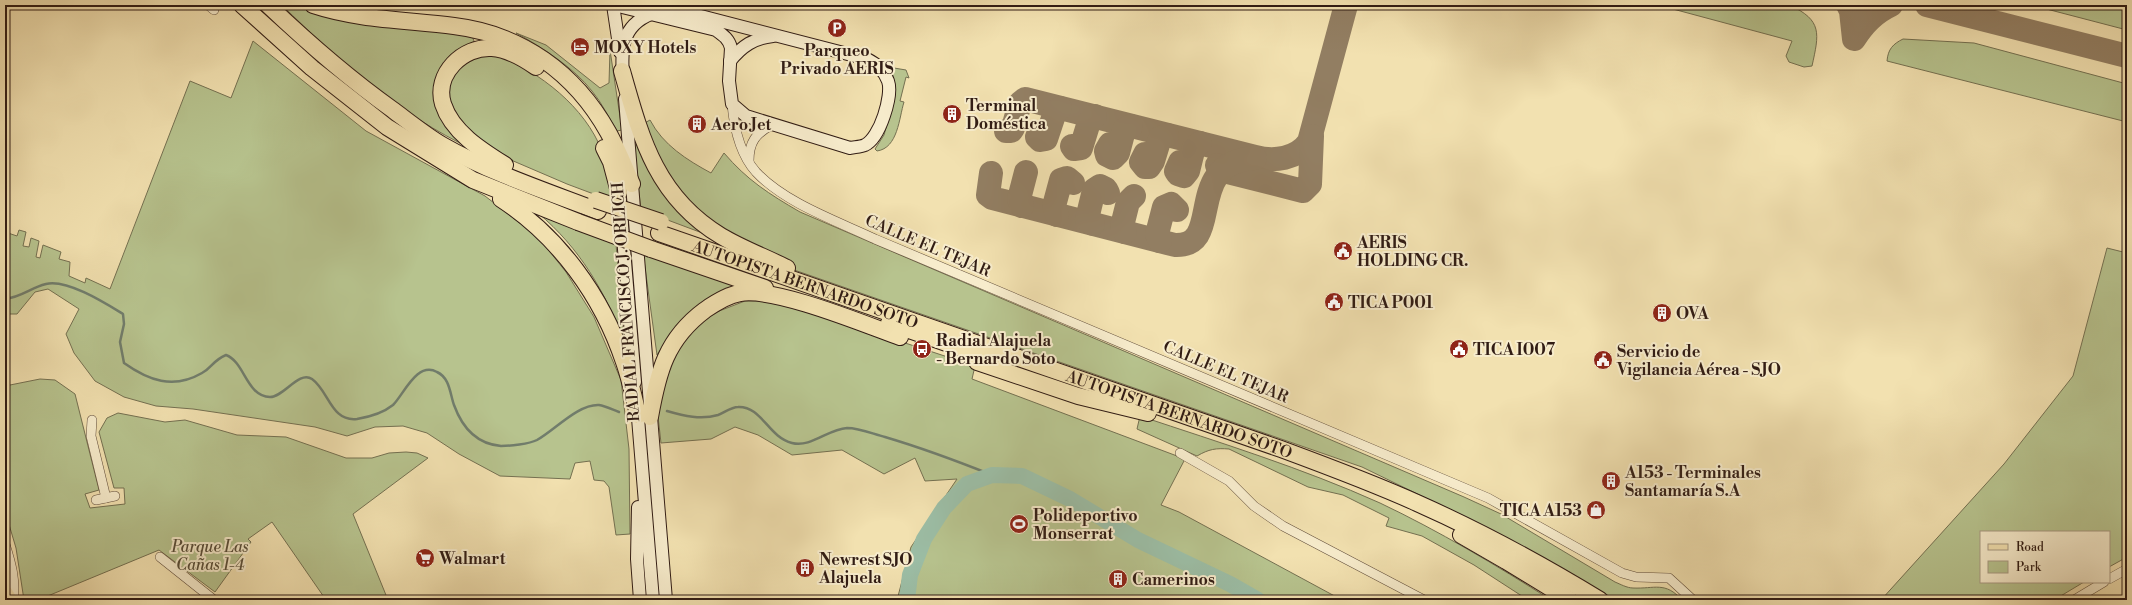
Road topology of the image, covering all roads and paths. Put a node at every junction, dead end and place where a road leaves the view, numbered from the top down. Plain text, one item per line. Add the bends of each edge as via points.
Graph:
1 (242, 5) edge
2 (268, 5) edge
3 (313, 5) edge
4 (613, 5) edge
5 (654, 10) edge
6 (776, 36) junction
7 (730, 61) junction
8 (622, 71) junction
9 (732, 104) junction
10 (772, 125) junction
11 (419, 138) junction
12 (749, 162) junction
13 (505, 165) junction
14 (473, 180) junction
15 (626, 188) junction
16 (597, 210) junction
17 (657, 236) junction
18 (790, 269) junction
19 (918, 328) junction
20 (1148, 413) junction
21 (644, 416) junction
22 (92, 420) dead end
23 (639, 436) junction
24 (1180, 452) dead end
25 (96, 500) dead end
26 (5, 544) edge
27 (160, 557) dead end
28 (2127, 569) edge
29 (2110, 578) edge
30 (2102, 583) edge
31 (5, 592) edge
32 (10, 600) edge
33 (13, 600) edge
34 (214, 600) edge
35 (640, 600) edge
36 (653, 600) edge
37 (666, 600) edge
38 (1424, 600) edge
39 (1570, 600) edge
40 (1600, 600) edge
41 (1693, 600) edge
42 (2074, 600) edge

1 - 11 highway via 312,68 387,127
2 - 11 highway via 312,47
3 - 15 highway via 348,14 482,30 521,45 555,68 590,105 607,131
4 - 5 main road
4 - 8 main road
5 - 6 main road
5 - 7 main road via 716,30 730,42
5 - 8 main road, RADIAL FRANCISCO J. ORLICH via 627,33
6 - 7 main road via 762,37 750,42 738,50
6 - 10 main road via 867,59 881,68 890,89 878,130 865,145 850,148
7 - 9 main road
8 - 15 main road, RADIAL FRANCISCO J. ORLICH
8 - 18 highway via 646,149 659,174 678,200 721,236
9 - 10 main road via 746,116
9 - 12 street, CALLE EL TEJAR via 737,135
10 - 12 street via 761,130 753,139 749,150
11 - 13 highway, AUTOPISTA BERNARDO SOTO via 459,147
11 - 14 highway, AUTOPISTA BERNARDO SOTO
11 - 16 highway, AUTOPISTA BERNARDO SOTO
11 - 16 highway, AUTOPISTA BERNARDO SOTO via 524,191
12 - 41 street, CALLE EL TEJAR via 772,186 801,204 875,240 1488,498 1622,573 1636,577 1669,578
13 - 15 highway via 468,139 443,103 443,87 447,72 454,62 476,50 491,48 508,52 528,62 558,84 582,111
13 - 16 highway, AUTOPISTA BERNARDO SOTO
14 - 17 highway, AUTOPISTA BERNARDO SOTO, bridge via 578,222
14 - 21 highway via 521,212 538,227 586,285 607,320
15 - 21 main road, RADIAL FRANCISCO J. ORLICH
16 - 17 highway, AUTOPISTA BERNARDO SOTO
17 - 18 highway, AUTOPISTA BERNARDO SOTO
17 - 19 highway, AUTOPISTA BERNARDO SOTO via 802,290
18 - 19 highway
19 - 20 highway, AUTOPISTA BERNARDO SOTO
19 - 40 highway, AUTOPISTA BERNARDO SOTO via 1281,448 1367,481 1419,503 1528,557
20 - 21 highway via 1078,396 792,300 768,294 740,293 710,307 688,324 679,335 662,364
20 - 39 highway, AUTOPISTA BERNARDO SOTO via 1324,474 1421,515 1506,560
21 - 23 main road, RADIAL FRANCISCO J. ORLICH
21 - 37 main road, RADIAL FRANCISCO J. ORLICH
22 - 25 street via 91,436 111,497
23 - 35 main road
23 - 36 main road, RADIAL FRANCISCO J. ORLICH
24 - 38 street via 1229,481 1254,506 1283,526
26 - 33 street via 13,567
27 - 34 street
28 - 29 street
30 - 42 street
31 - 32 main road

